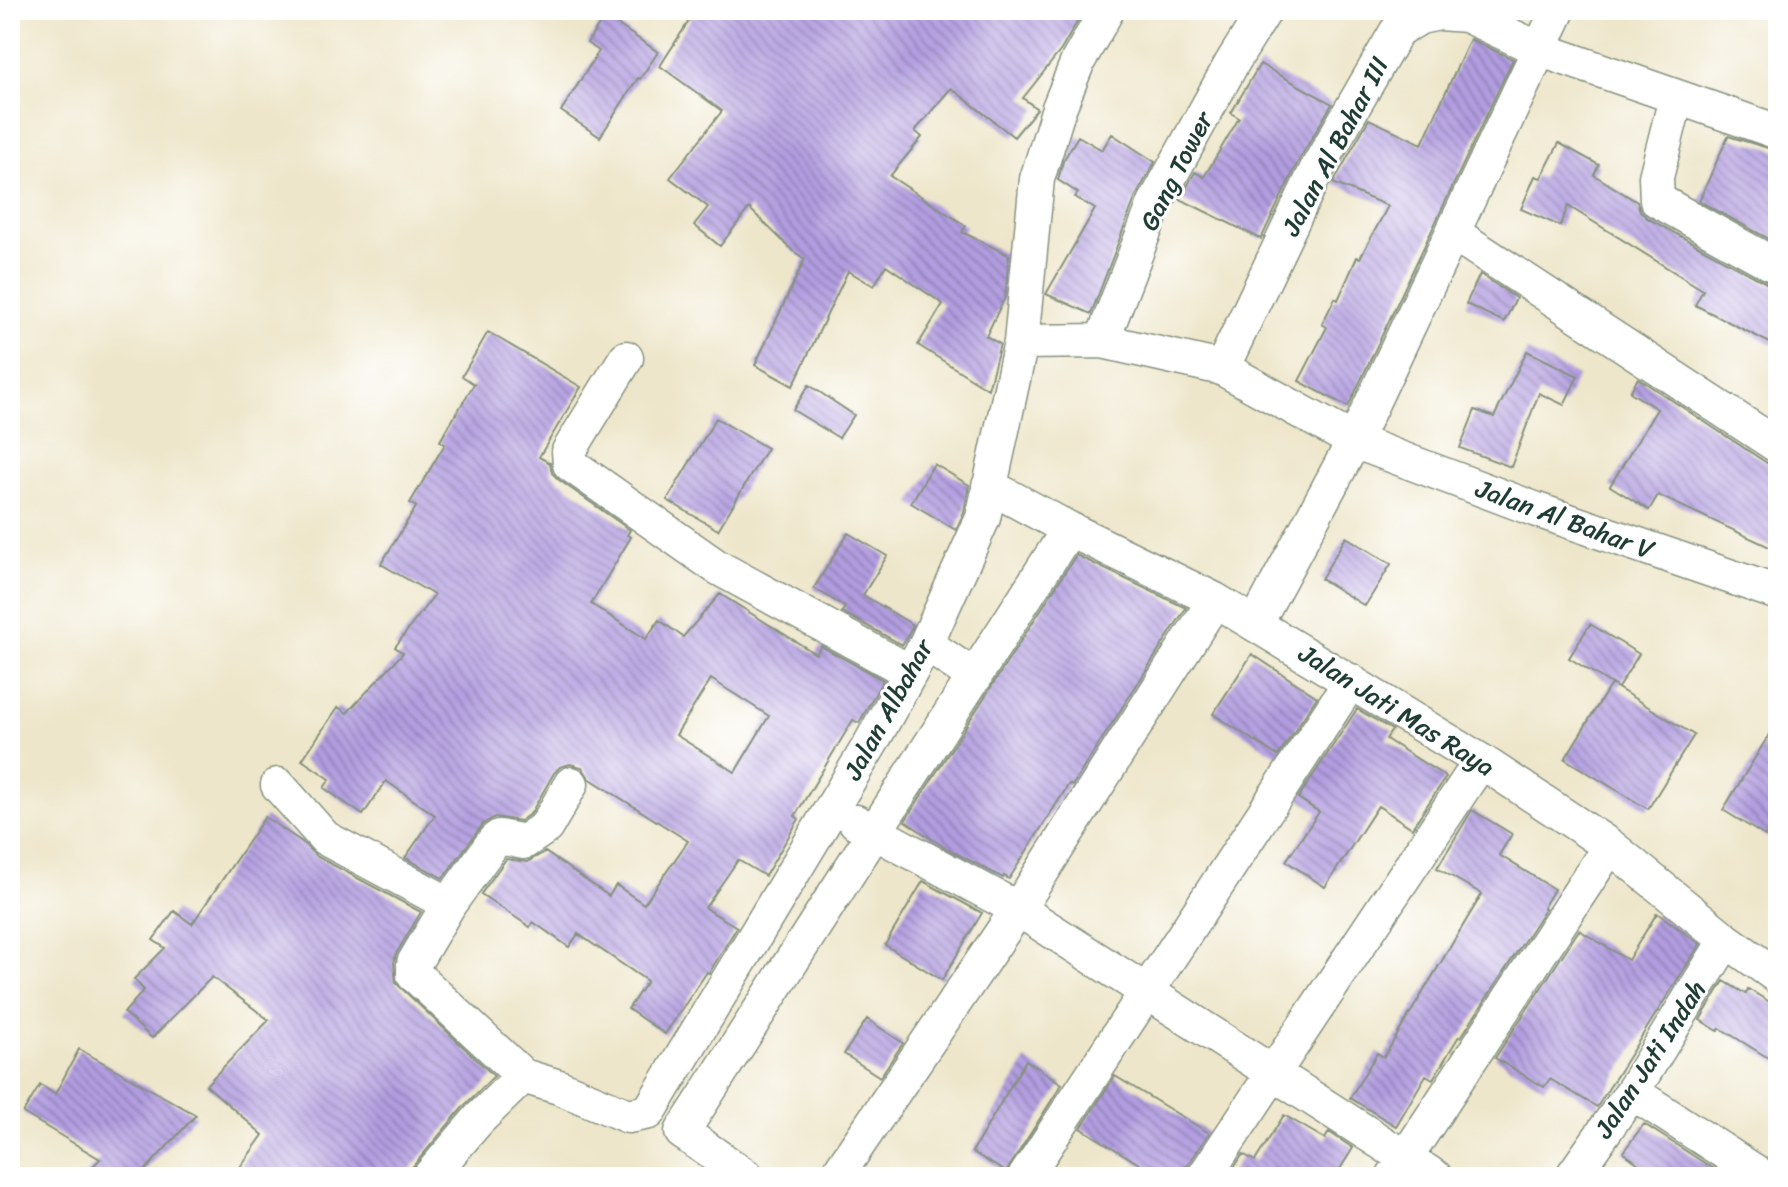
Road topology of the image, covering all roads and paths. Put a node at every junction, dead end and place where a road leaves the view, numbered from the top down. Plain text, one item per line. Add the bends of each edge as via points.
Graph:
1 (1107, 10) edge
2 (1265, 10) edge
3 (1558, 10) edge
4 (1539, 49) junction
5 (1676, 98) junction
6 (1778, 132) edge
7 (1453, 233) junction
8 (1778, 267) edge
9 (1102, 341) junction
10 (1021, 342) junction
11 (626, 358) dead end
12 (1222, 368) junction
13 (1354, 441) junction
14 (1778, 446) edge
15 (989, 486) junction
16 (1069, 529) junction
17 (1778, 593) edge
18 (1215, 600) junction
19 (1256, 623) junction
20 (918, 658) junction
21 (975, 677) junction
22 (1351, 681) junction
23 (1481, 761) junction
24 (571, 784) dead end
25 (278, 785) dead end
26 (831, 810) junction
27 (875, 831) junction
28 (1610, 846) junction
29 (449, 904) junction
30 (1018, 909) junction
31 (1726, 940) junction
32 (1778, 977) edge
33 (1146, 991) junction
34 (1273, 1073) junction
35 (523, 1076) junction
36 (1632, 1092) junction
37 (1398, 1167) edge
38 (429, 1177) edge
39 (747, 1177) edge
40 (836, 1177) edge
41 (1025, 1177) edge
42 (1204, 1177) edge
43 (1435, 1177) edge
44 (1572, 1177) edge
45 (1763, 1177) edge

1 - 10 street, Jalan Albahar via 1078,61 1037,179
2 - 9 street, Gang Tower via 1155,203
3 - 4 street
4 - 5 street, Jalan Al Bahar III
4 - 7 street
4 - 12 street, Jalan Al Bahar III via 1466,15 1420,17 1397,31 1317,169
5 - 6 street, Jalan Al Bahar III
5 - 8 street via 1656,177 1657,200
7 - 13 street
7 - 14 street
9 - 10 street, Jalan Al Bahar V
9 - 12 street, Jalan Al Bahar V
10 - 15 street, Jalan Albahar
11 - 20 street via 569,451 570,464 717,567
12 - 13 street, Jalan Al Bahar V
13 - 17 street, Jalan Al Bahar V
13 - 19 street
15 - 16 street, Jalan Jati Mas Raya
15 - 20 street, Jalan Albahar via 983,518
16 - 18 street, Jalan Jati Mas Raya
16 - 21 street
18 - 19 street, Jalan Jati Mas Raya
18 - 30 street
19 - 22 street, Jalan Jati Mas Raya
20 - 21 street
20 - 26 street, Jalan Albahar
21 - 27 street
22 - 23 street, Jalan Jati Mas Raya
22 - 33 street
23 - 28 street, Jalan Jati Mas Raya
23 - 34 street
24 - 29 street via 546,827 524,842 495,840
25 - 29 street via 325,838
26 - 27 street
26 - 35 street, Jalan Albahar via 649,1112 628,1116
27 - 30 street
27 - 39 street via 682,1132
28 - 31 street, Jalan Jati Mas Raya
28 - 37 street
29 - 35 street via 414,963 414,975
30 - 33 street
30 - 40 street
31 - 32 street, Jalan Jati Mas Raya
31 - 36 street, Jalan Jati Indah
33 - 34 street
33 - 41 street
34 - 37 street
34 - 42 street
35 - 38 street
36 - 44 street, Jalan Jati Indah
36 - 45 street
37 - 43 street

